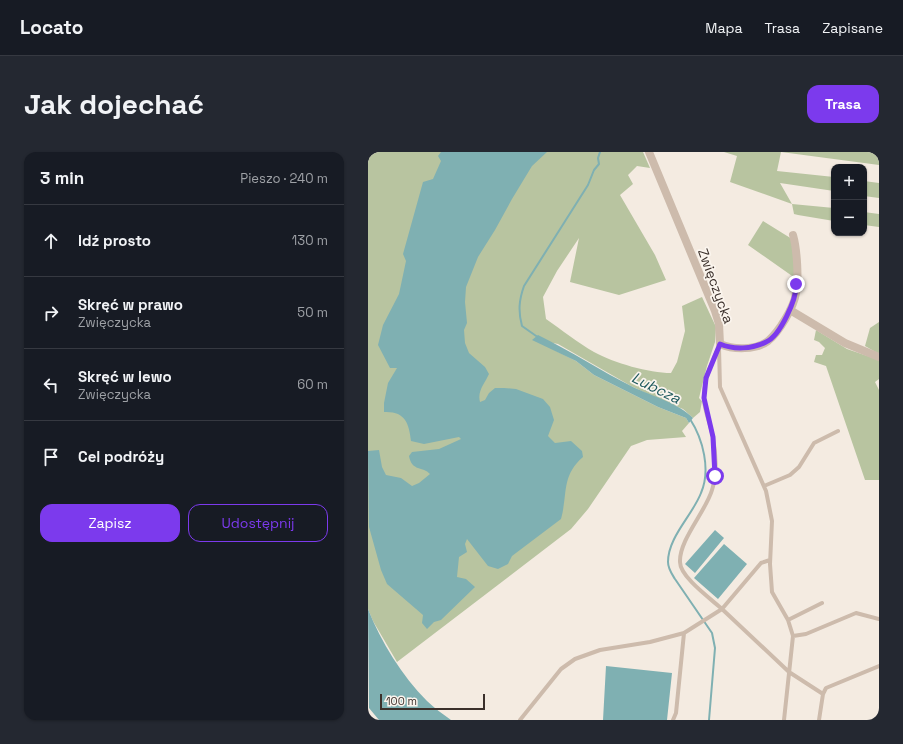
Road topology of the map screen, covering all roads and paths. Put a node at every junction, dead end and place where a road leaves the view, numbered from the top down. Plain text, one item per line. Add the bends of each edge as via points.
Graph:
1 (649, 152) edge
2 (793, 235) dead end
3 (790, 310) junction
4 (720, 345) junction
5 (879, 357) edge
6 (838, 431) dead end
7 (764, 486) junction
8 (770, 560) junction
9 (822, 604) dead end
10 (722, 609) junction
11 (879, 619) edge
12 (788, 620) junction
13 (684, 633) junction
14 (793, 636) junction
15 (879, 666) edge
16 (789, 672) junction
17 (823, 694) junction
18 (520, 720) edge
19 (673, 720) edge
20 (784, 720) edge
21 (819, 720) edge

1 - 4 street, Zwięczycka via 719,324
2 - 3 street, Zwięczycka via 797,249 797,293
3 - 4 street, Zwięczycka via 766,342 740,348
3 - 5 street via 845,343
4 - 7 lane via 720,387
4 - 10 lane via 706,378 704,398 713,437 715,476 707,503 687,540 680,562 688,578
6 - 7 lane via 814,443 799,467 790,475
7 - 8 lane via 772,521
8 - 10 lane via 761,563
8 - 12 lane via 772,592
9 - 12 lane
10 - 13 lane
10 - 16 lane
11 - 14 lane via 856,614 806,634
12 - 14 lane
13 - 18 lane via 650,642 600,650 575,658 561,669
13 - 19 lane
14 - 16 lane
15 - 17 lane via 826,688
16 - 17 lane
16 - 20 lane
17 - 21 lane

